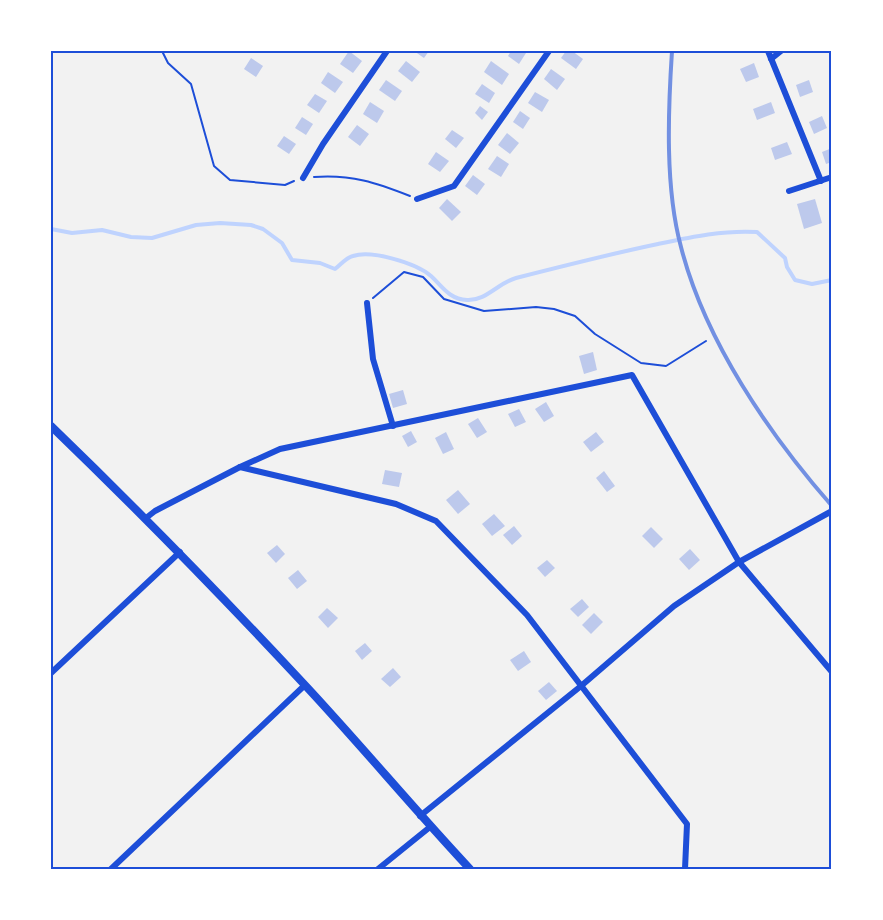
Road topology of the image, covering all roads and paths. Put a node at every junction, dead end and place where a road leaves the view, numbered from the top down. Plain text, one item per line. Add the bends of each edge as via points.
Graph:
1 (162, 51) edge
2 (387, 51) edge
3 (549, 51) edge
4 (768, 51) edge
5 (780, 51) edge
6 (771, 59) junction
7 (832, 177) edge
8 (303, 178) junction
9 (821, 181) junction
10 (789, 191) dead end
11 (417, 199) joint
12 (367, 303) joint
13 (706, 340) dead end
14 (51, 426) edge
15 (393, 426) junction
16 (240, 467) junction
17 (832, 511) edge
18 (146, 518) junction
19 (180, 552) junction
20 (739, 562) junction
21 (832, 672) edge
22 (51, 674) edge
23 (304, 685) junction
24 (581, 686) junction
25 (420, 816) junction
26 (430, 827) junction
27 (111, 869) edge
28 (378, 869) edge
29 (470, 869) edge
30 (685, 869) edge

1 - 8 path via 168,63 191,84 214,166 221,174 230,180 285,184
2 - 8 street
3 - 11 street via 454,186
4 - 6 street
5 - 6 street
6 - 9 street
7 - 9 street
8 - 11 path via 334,175 370,180
9 - 10 street
12 - 13 path via 404,272 423,277 444,299 484,311 536,307 575,316 595,334 641,363 666,366
12 - 15 street via 373,359
14 - 18 street
15 - 16 street via 280,449
15 - 20 street via 632,375
16 - 18 street
16 - 24 street via 396,504 436,521 527,615
17 - 20 street
18 - 19 street
19 - 22 street
19 - 23 street
20 - 21 street
20 - 24 street via 674,606
23 - 25 street
23 - 27 street
24 - 25 street
24 - 30 street via 687,824
25 - 26 street
26 - 28 street
26 - 29 street

